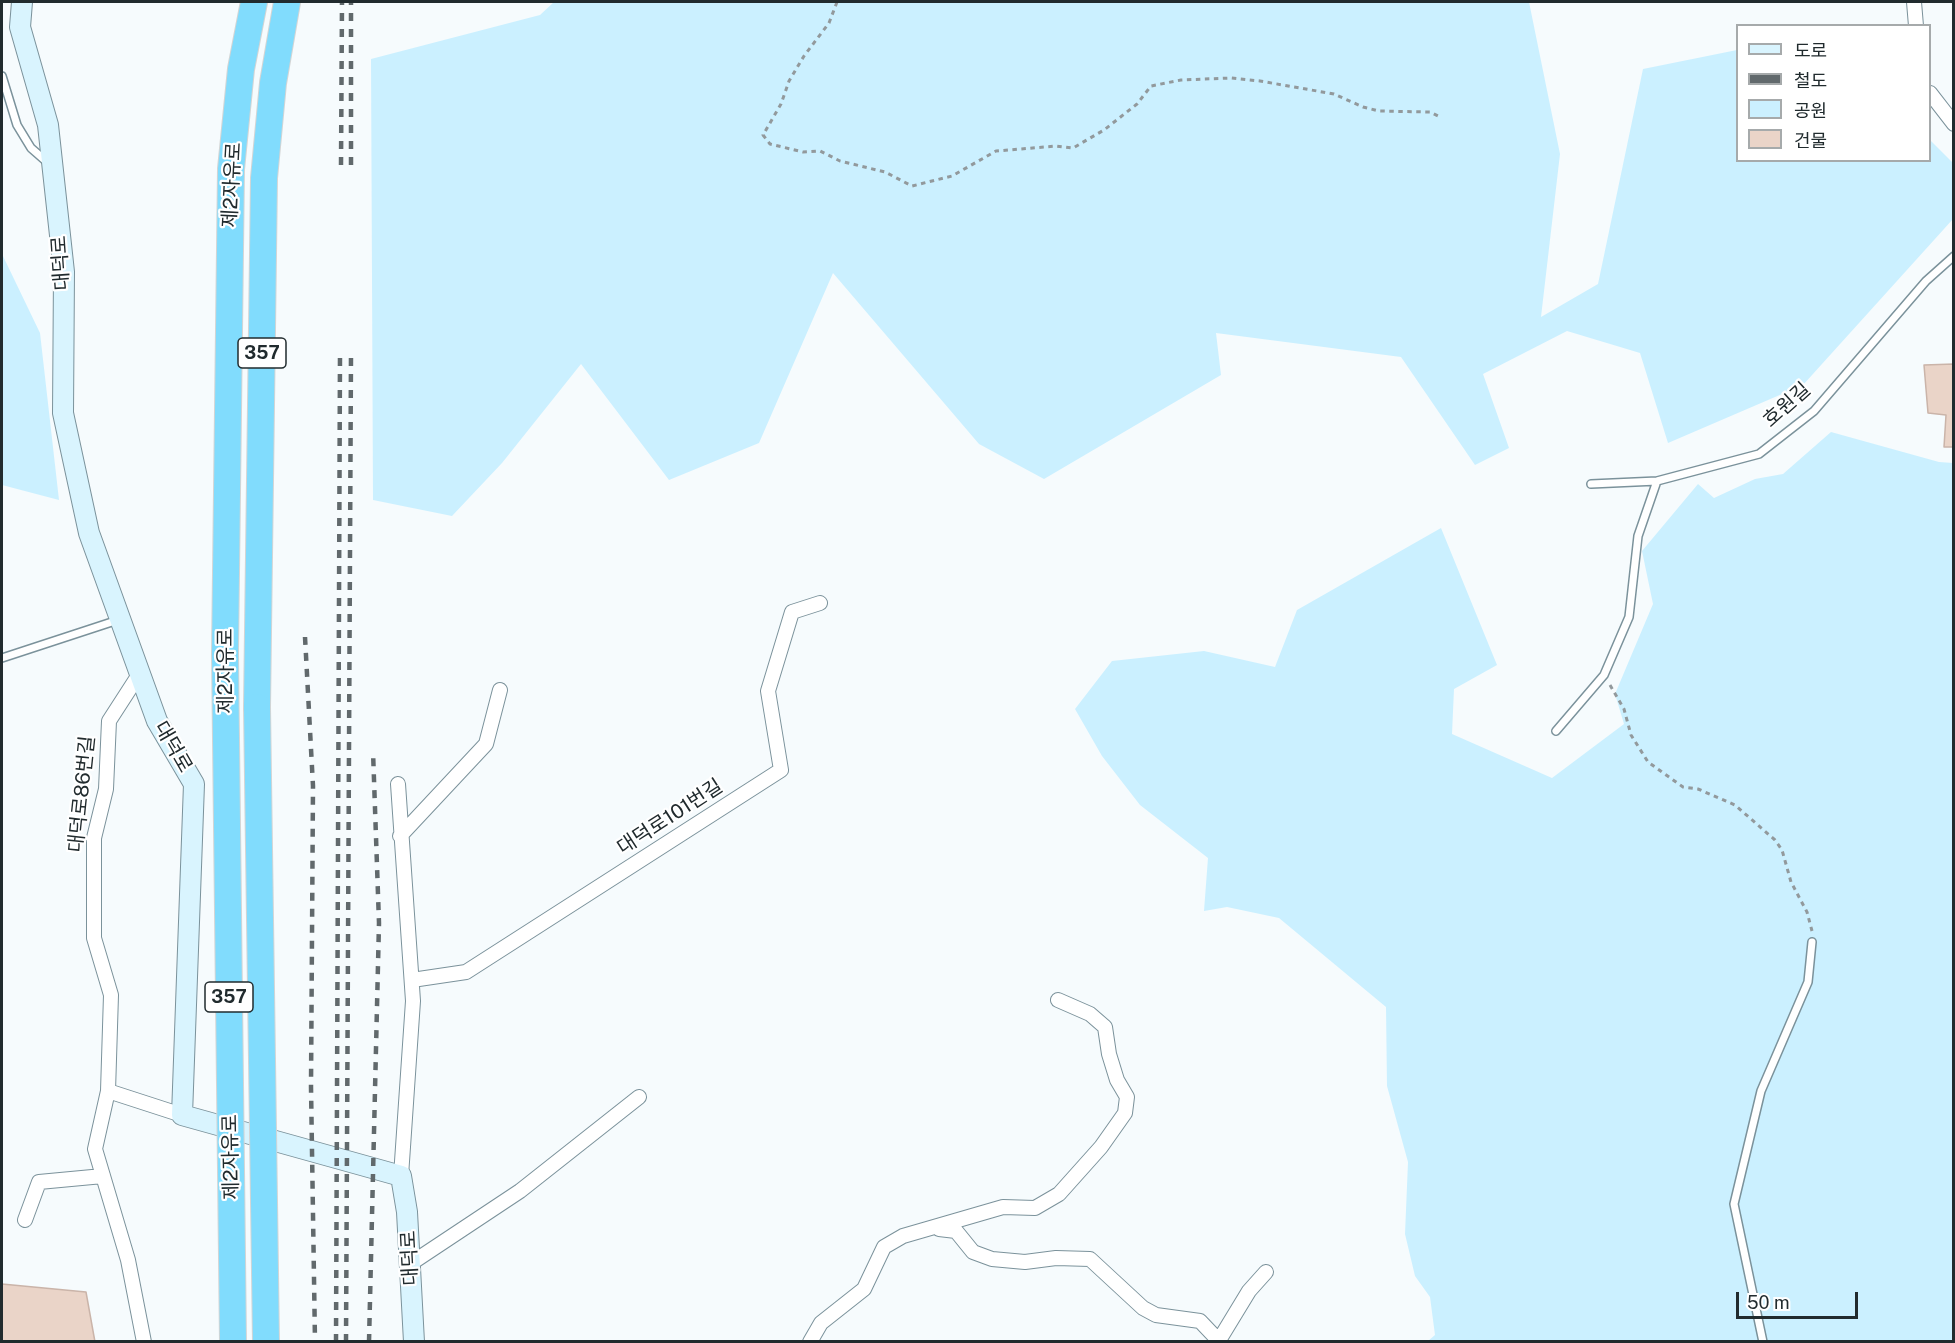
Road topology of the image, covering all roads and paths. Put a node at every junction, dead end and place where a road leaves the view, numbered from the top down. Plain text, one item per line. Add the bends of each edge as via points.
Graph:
1 (22, 2) edge
2 (254, 2) edge
3 (287, 2) edge
4 (837, 2) edge
5 (1914, 2) edge
6 (1916, 24) edge
7 (2, 76) edge
8 (1931, 96) edge
9 (1440, 117) dead end
10 (1953, 124) edge
11 (53, 167) junction
12 (1953, 256) edge
13 (1658, 481) junction
14 (1591, 484) dead end
15 (820, 603) dead end
16 (121, 619) junction
17 (2, 658) edge
18 (140, 673) junction
19 (1604, 675) junction
20 (501, 690) dead end
21 (1556, 731) dead end
22 (398, 784) dead end
23 (400, 836) junction
24 (1812, 942) joint
25 (412, 980) junction
26 (1058, 1000) dead end
27 (108, 1091) junction
28 (639, 1097) dead end
29 (182, 1115) junction
30 (103, 1176) junction
31 (401, 1176) junction
32 (25, 1220) dead end
33 (931, 1229) junction
34 (410, 1264) junction
35 (1266, 1272) dead end
36 (144, 1341) edge
37 (233, 1341) edge
38 (266, 1341) edge
39 (414, 1341) edge
40 (810, 1341) edge
41 (1219, 1341) edge
42 (1763, 1341) edge

1 - 11 street, 대덕로 via 20,27 48,124
2 - 37 highway, 제2자유로 / 357, bridge via 231,169 225,653
3 - 38 highway, 제2자유로 / 357, bridge via 273,82 264,178 257,707
4 - 9 path via 829,22 789,81 764,135 770,144 803,152 820,151 840,161 885,172 912,186 952,176 996,151 1074,148 1137,104 1151,86 1181,80 1260,81 1334,94 1379,111 1430,112
5 - 6 street
7 - 11 lane via 17,124 31,148
8 - 10 street
11 - 16 street, 대덕로 via 64,272 63,413 89,533
12 - 13 lane, 호원길 via 1911,298 1814,411 1759,454
13 - 14 lane, 호원길
13 - 19 lane via 1638,536 1629,617
15 - 25 street, 대덕로101번길 via 792,612 768,691 781,770 466,972
16 - 17 lane
16 - 18 street, 대덕로
18 - 27 street, 대덕로86번길 via 109,721 106,789 94,838 94,938 111,995
18 - 29 street, 대덕로 via 157,721 194,784
19 - 21 lane
19 - 24 path via 1648,762 1683,787 1736,805 1775,840 1809,919
20 - 23 street via 486,744
22 - 23 street, 대덕로
23 - 25 street, 대덕로
24 - 42 lane via 1808,982 1761,1091 1734,1204
25 - 31 street, 대덕로
26 - 33 street via 1090,1014 1106,1027 1109,1054 1127,1097 1125,1113 1059,1194 1035,1208 1003,1207
27 - 29 street
27 - 30 street, 대덕로86번길 via 95,1149
28 - 34 street via 520,1191
29 - 31 street
30 - 32 street via 39,1182
30 - 36 street, 대덕로86번길 via 128,1260
31 - 34 street, 대덕로
33 - 40 street via 903,1236 884,1247 864,1289 821,1323
33 - 41 street via 956,1231 973,1252 992,1259 1025,1263 1056,1258 1090,1259 1143,1308 1156,1316 1200,1321
34 - 39 street, 대덕로
35 - 41 street via 1249,1291

